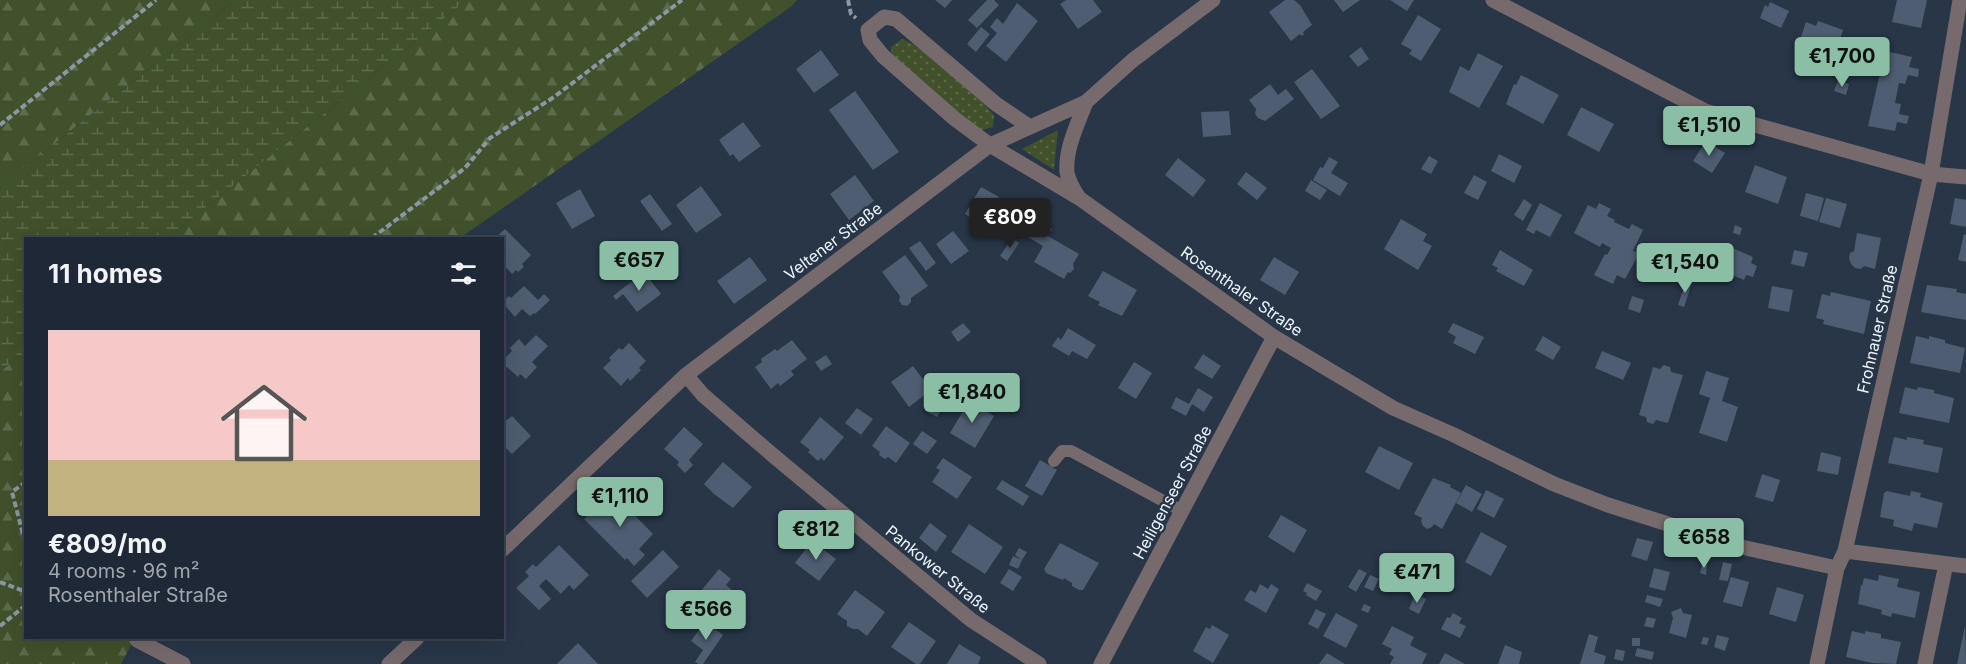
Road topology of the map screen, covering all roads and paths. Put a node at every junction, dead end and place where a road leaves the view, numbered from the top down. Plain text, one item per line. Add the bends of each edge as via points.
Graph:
1 (156, 0) edge
2 (682, 0) edge
3 (1213, 0) edge
4 (1493, 0) edge
5 (1960, 0) edge
6 (1086, 102) junction
7 (0, 125) edge
8 (1030, 127) junction
9 (990, 145) junction
10 (1930, 174) junction
11 (1966, 177) edge
12 (1079, 198) junction
13 (373, 237) edge
14 (1274, 338) junction
15 (686, 375) junction
16 (1054, 461) dead end
17 (24, 483) edge
18 (1182, 511) junction
19 (24, 538) edge
20 (504, 548) edge
21 (1845, 551) junction
22 (1946, 564) junction
23 (1966, 566) edge
24 (1837, 568) junction
25 (0, 582) edge
26 (24, 591) edge
27 (24, 606) edge
28 (0, 626) edge
29 (416, 639) edge
30 (138, 640) dead end
31 (183, 664) edge
32 (389, 664) edge
33 (1039, 664) edge
34 (1101, 664) edge
35 (1817, 664) edge
36 (1924, 664) edge

1 - 7 path
2 - 13 path via 554,97 490,138 465,168
3 - 6 street, Veltener Straße via 1133,60
4 - 10 street via 1705,111
5 - 10 street, Frohnauer Straße
6 - 8 street, Veltener Straße
6 - 12 street via 1069,152 1067,171
8 - 9 street, Veltener Straße
8 - 9 street, Rosenthaler Straße via 996,104 896,19 884,17 868,30 870,40 883,56
9 - 12 street, Rosenthaler Straße
9 - 15 street, Veltener Straße
10 - 11 street
10 - 21 street, Frohnauer Straße
12 - 14 street, Rosenthaler Straße
14 - 18 street, Heiligenseer Straße
14 - 24 street, Rosenthaler Straße via 1393,408 1554,484 1697,534
15 - 20 street, Veltener Straße
15 - 33 street, Pankower Straße via 766,449 971,620
16 - 18 lane via 1062,452 1071,452
17 - 19 path via 12,492
18 - 34 street, Heiligenseer Straße
21 - 22 street
21 - 24 street, Frohnauer Straße
22 - 23 street
22 - 36 street
24 - 35 street, Frohnauer Straße
25 - 26 path
27 - 28 path
29 - 32 street
30 - 31 street

